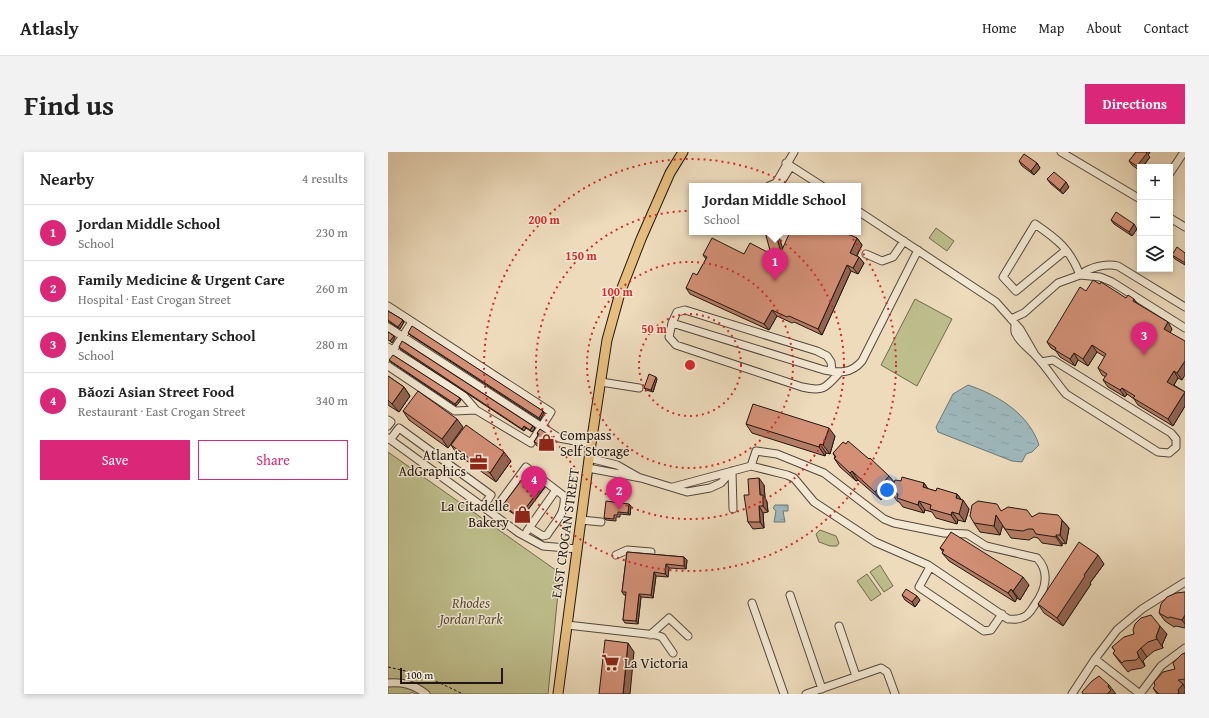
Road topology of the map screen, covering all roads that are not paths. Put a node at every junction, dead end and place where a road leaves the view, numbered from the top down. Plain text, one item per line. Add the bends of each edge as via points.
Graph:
1 (683, 152) edge
2 (794, 152) edge
3 (1061, 152) edge
4 (1184, 152) edge
5 (789, 164) junction
6 (1173, 168) edge
7 (776, 183) edge
8 (781, 183) edge
9 (818, 183) edge
10 (1137, 197) edge
11 (861, 213) edge
12 (1173, 220) edge
13 (1185, 227) edge
14 (904, 241) junction
15 (918, 250) junction
16 (1066, 250) junction
17 (866, 254) dead end
18 (1080, 275) junction
19 (388, 306) edge
20 (1185, 307) edge
21 (412, 322) junction
22 (1013, 322) junction
23 (672, 323) junction
24 (388, 327) edge
25 (1185, 328) edge
26 (402, 336) junction
27 (391, 348) edge
28 (388, 358) edge
29 (1040, 362) junction
30 (388, 366) edge
31 (836, 372) junction
32 (601, 382) junction
33 (639, 388) dead end
34 (476, 410) junction
35 (388, 420) edge
36 (388, 426) edge
37 (542, 427) junction
38 (389, 439) edge
39 (591, 444) junction
40 (446, 462) junction
41 (588, 463) junction
42 (750, 466) junction
43 (732, 472) junction
44 (437, 474) junction
45 (702, 481) junction
46 (673, 487) junction
47 (556, 490) junction
48 (704, 490) junction
49 (483, 507) junction
50 (733, 509) dead end
51 (492, 513) junction
52 (581, 520) junction
53 (601, 522) dead end
54 (530, 528) junction
55 (524, 536) junction
56 (577, 549) junction
57 (651, 552) dead end
58 (616, 555) dead end
59 (930, 567) junction
60 (1185, 582) edge
61 (790, 594) dead end
62 (752, 603) dead end
63 (1002, 614) junction
64 (567, 625) junction
65 (839, 626) dead end
66 (650, 635) junction
67 (688, 636) dead end
68 (1185, 648) edge
69 (673, 652) dead end
70 (1095, 659) junction
71 (856, 676) junction
72 (388, 683) edge
73 (822, 689) junction
74 (426, 694) edge
75 (558, 694) edge
76 (784, 694) edge
77 (806, 694) edge
78 (895, 694) edge
79 (1072, 694) edge
80 (1140, 694) edge

1 - 32 main road, EAST CROGAN STREET via 670,173 640,239 620,293 607,340
2 - 5 street
3 - 10 street
4 - 6 street
5 - 7 street
5 - 8 street
5 - 9 street
11 - 14 street
12 - 13 street
14 - 15 street
14 - 17 street via 893,257 882,261
15 - 22 street via 996,302
15 - 31 street via 862,361 854,369
16 - 16 street via 1058,240 1034,224 1003,277 1016,291
16 - 18 street
18 - 20 street via 1100,266 1118,266
18 - 22 street via 1058,283
18 - 25 street via 1100,277 1112,282
19 - 21 street
21 - 26 street
21 - 37 street via 551,412
22 - 29 street
23 - 31 street
23 - 31 street via 677,312 685,310 817,351 827,356
23 - 31 street via 669,337 676,346 802,387 822,389 828,386
24 - 26 street
26 - 27 street
26 - 37 street
27 - 28 street
27 - 34 street via 464,396
29 - 29 street via 1066,394 1158,452 1165,454 1173,451 1176,443 1171,433 1053,360
30 - 34 street via 455,410
32 - 33 street
32 - 39 main road, EAST CROGAN STREET
34 - 37 street via 531,443
35 - 36 street via 391,422
37 - 39 street via 563,440
38 - 40 street via 399,428
38 - 44 street
39 - 41 main road, EAST CROGAN STREET
40 - 44 street
40 - 49 street via 492,495
41 - 46 street
41 - 52 main road, EAST CROGAN STREET
42 - 43 street
42 - 59 street via 794,478 814,502 875,542
42 - 63 street via 756,451 777,454 824,473 884,519 944,533 968,534 986,546 1037,558 1045,571 1046,585 1040,598 1028,615 1021,618 1008,619
43 - 45 street
43 - 48 street via 721,483
43 - 50 street
44 - 49 street
45 - 46 street
45 - 48 street
46 - 48 street via 687,492
47 - 51 street via 526,467
47 - 54 street
47 - 54 street via 564,496 564,510 560,516 547,535 543,536
49 - 51 street
51 - 55 street
52 - 53 street
52 - 56 main road, EAST CROGAN STREET
54 - 55 street
55 - 56 street via 543,546
56 - 64 main road, EAST CROGAN STREET
57 - 58 street via 627,550
59 - 63 street
59 - 63 street via 919,587 984,631 991,630
60 - 70 street via 1137,613 1117,630
61 - 73 street
62 - 76 street
64 - 66 street
64 - 75 main road, EAST CROGAN STREET
65 - 71 street
66 - 67 street via 669,618
66 - 69 street via 662,638
68 - 80 street via 1161,666
70 - 79 street
70 - 80 street
71 - 73 street
71 - 78 street via 881,668 887,672
72 - 74 street via 405,683
73 - 77 street

